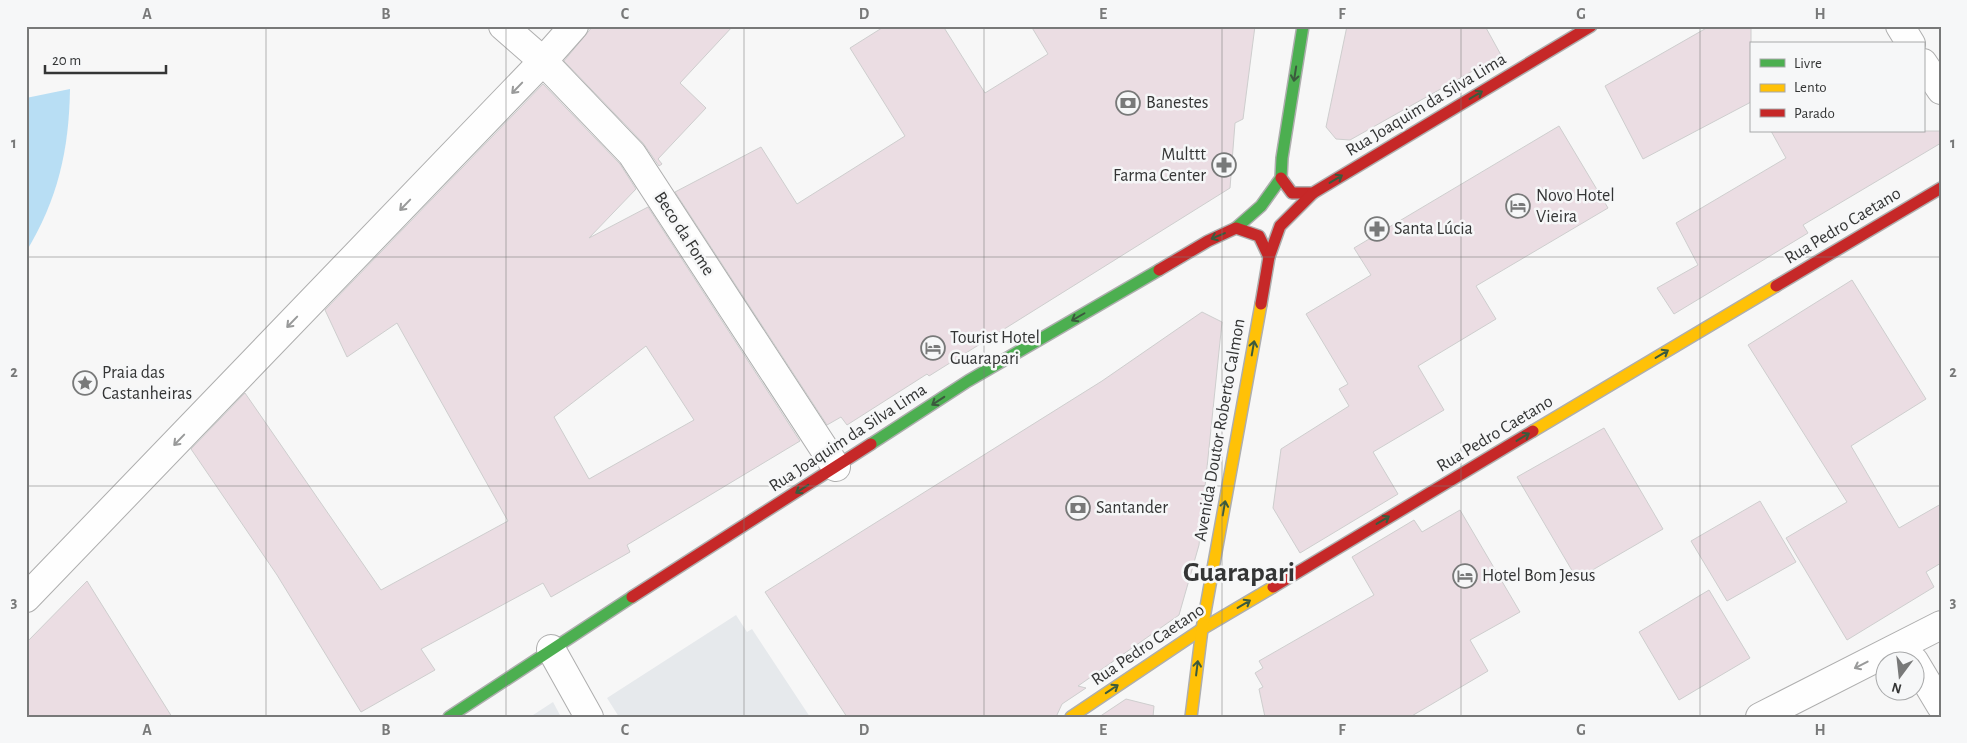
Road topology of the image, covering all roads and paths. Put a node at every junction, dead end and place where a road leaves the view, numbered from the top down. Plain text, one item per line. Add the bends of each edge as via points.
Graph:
1 (503, 26) edge
2 (574, 26) edge
3 (1303, 26) edge
4 (1591, 26) edge
5 (1900, 26) edge
6 (1910, 42) edge
7 (543, 61) junction
8 (1924, 64) edge
9 (1941, 90) edge
10 (1281, 178) junction
11 (1941, 188) edge
12 (1312, 193) junction
13 (1236, 228) junction
14 (1269, 256) junction
15 (836, 467) junction
16 (26, 598) edge
17 (1941, 625) edge
18 (1202, 629) junction
19 (551, 649) junction
20 (1916, 650) edge
21 (1874, 670) edge
22 (1924, 677) edge
23 (1941, 706) edge
24 (449, 717) edge
25 (589, 717) edge
26 (1071, 717) edge
27 (1191, 717) edge
28 (1760, 717) edge

1 - 7 street, Beco da Fome
2 - 7 street
3 -> 10 street
12 -> 4 street, Rua Joaquim da Silva Lima
5 - 6 street
7 - 15 street, Beco da Fome via 632,154
7 -> 16 street
8 - 9 street
10 - 12 street via 1292,193
10 - 13 street, Rua Joaquim da Silva Lima via 1262,206
18 -> 11 street, Rua Pedro Caetano
12 - 14 street, Avenida Doutor Roberto Calmon via 1280,226
13 - 14 street via 1259,236
13 -> 15 street, Rua Joaquim da Silva Lima via 1208,241 968,381
18 -> 14 street, Avenida Doutor Roberto Calmon
15 -> 19 street, Rua Joaquim da Silva Lima
17 - 20 street
26 -> 18 street, Rua Pedro Caetano
27 -> 18 street, Avenida Doutor Roberto Calmon
19 - 24 street, Rua Joaquim da Silva Lima
19 - 25 street
21 -> 28 street
22 - 23 street

